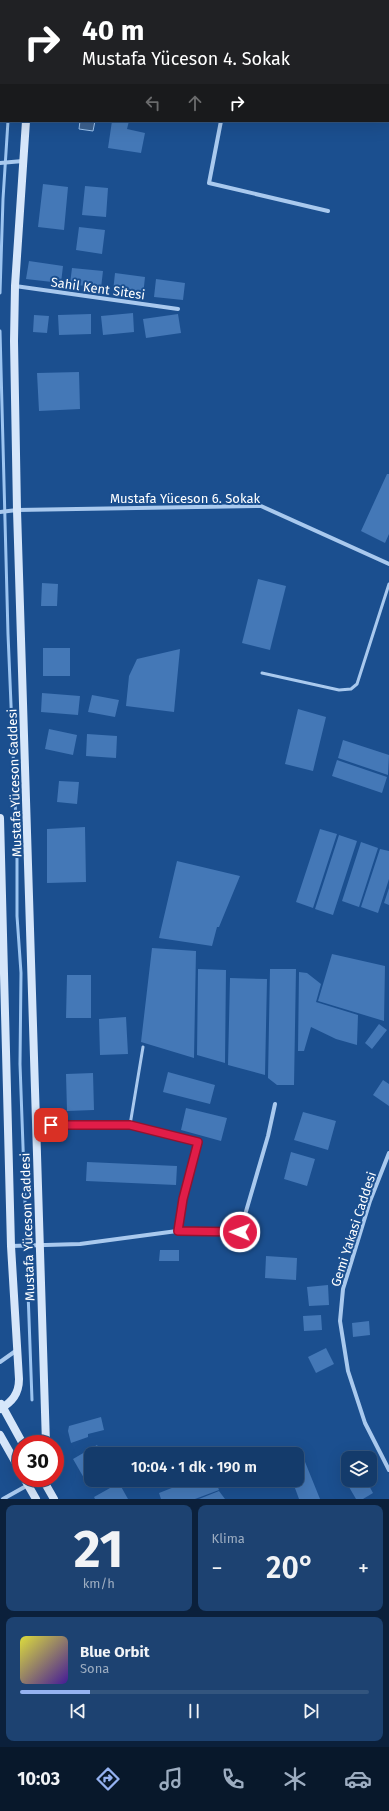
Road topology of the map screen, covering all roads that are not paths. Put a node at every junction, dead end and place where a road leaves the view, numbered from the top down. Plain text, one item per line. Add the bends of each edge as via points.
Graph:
1 (26, 122) edge
2 (221, 122) edge
3 (23, 162) junction
4 (0, 163) edge
5 (328, 211) dead end
6 (15, 286) junction
7 (178, 309) dead end
8 (15, 510) junction
9 (1, 512) edge
10 (389, 564) edge
11 (389, 584) edge
12 (262, 673) dead end
13 (0, 818) edge
14 (2, 1021) edge
15 (144, 1047) dead end
16 (275, 1104) dead end
17 (36, 1125) junction
18 (130, 1125) junction
19 (389, 1153) edge
20 (178, 1231) junction
21 (11, 1246) junction
22 (40, 1246) junction
23 (17, 1350) junction
24 (0, 1362) edge
25 (1, 1407) edge
26 (0, 1435) edge
27 (18, 1435) edge
28 (46, 1435) edge
29 (12, 1456) edge
30 (389, 1470) edge
31 (18, 1487) edge
32 (29, 1487) edge
33 (47, 1487) edge
34 (3, 1499) edge
35 (36, 1499) edge
36 (54, 1499) edge

1 - 3 street, Mustafa Yüceson Caddesi
2 - 5 street via 209,183
3 - 4 street
3 - 6 street, Mustafa Yüceson Caddesi
6 - 7 street, Sahil Kent Sitesi
6 - 8 street, Mustafa Yüceson Caddesi
8 - 9 street, Mustafa Yüceson 6. Sokak
8 - 10 street, Mustafa Yüceson 6. Sokak via 261,506
8 - 17 street, Mustafa Yüceson Caddesi
11 - 12 lane via 357,684 351,689 339,690
13 - 14 street, Mustafa Yüceson Caddesi
14 - 21 street, Mustafa Yüceson Caddesi
15 - 18 lane
16 - 20 street via 240,1232
17 - 18 street
17 - 22 street, Mustafa Yüceson Caddesi
18 - 20 street via 198,1142 183,1199
19 - 30 street, Gemi Yakasi Caddesi via 370,1201 343,1289 340,1321 348,1371 365,1423
20 - 22 street via 80,1244
21 - 22 street
21 - 23 street, Mustafa Yüceson Caddesi
22 - 28 street, Mustafa Yüceson Caddesi
23 - 24 street
23 - 25 street, Mustafa Yüceson Caddesi via 18,1390 12,1400
25 - 27 street
26 - 29 street
31 - 34 street
32 - 35 street
33 - 36 street

